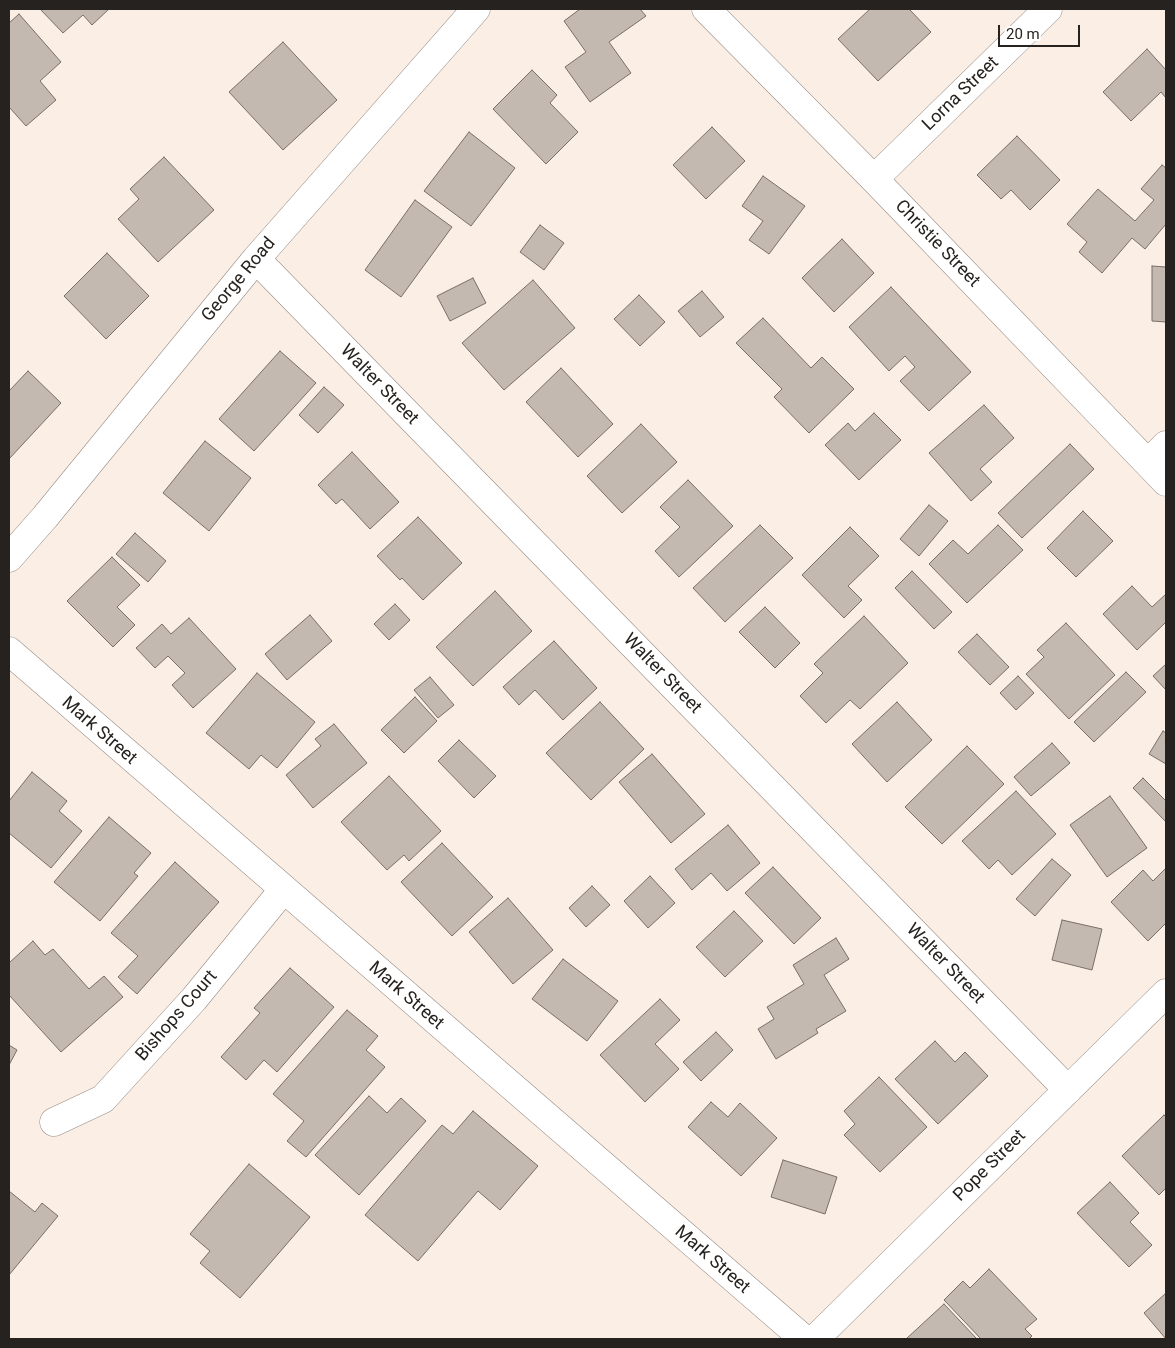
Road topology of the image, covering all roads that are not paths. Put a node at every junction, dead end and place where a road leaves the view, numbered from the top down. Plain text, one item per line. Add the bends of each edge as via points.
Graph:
1 (476, 9) edge
2 (706, 9) edge
3 (1048, 9) edge
4 (874, 179) junction
5 (256, 259) junction
6 (1160, 463) edge
7 (9, 558) edge
8 (9, 651) edge
9 (282, 890) junction
10 (1166, 994) edge
11 (1068, 1090) junction
12 (54, 1122) dead end
13 (804, 1339) edge
14 (815, 1339) edge

1 - 5 street, George Road
2 - 4 street, Christie Street
3 - 4 street, Lorna Street
4 - 6 street, Christie Street
5 - 7 street, George Road
5 - 11 street, Walter Street
8 - 9 street, Mark Street
9 - 12 street, Bishops Court via 194,999 103,1099
9 - 13 street, Mark Street
10 - 11 street, Pope Street
11 - 14 street, Pope Street

